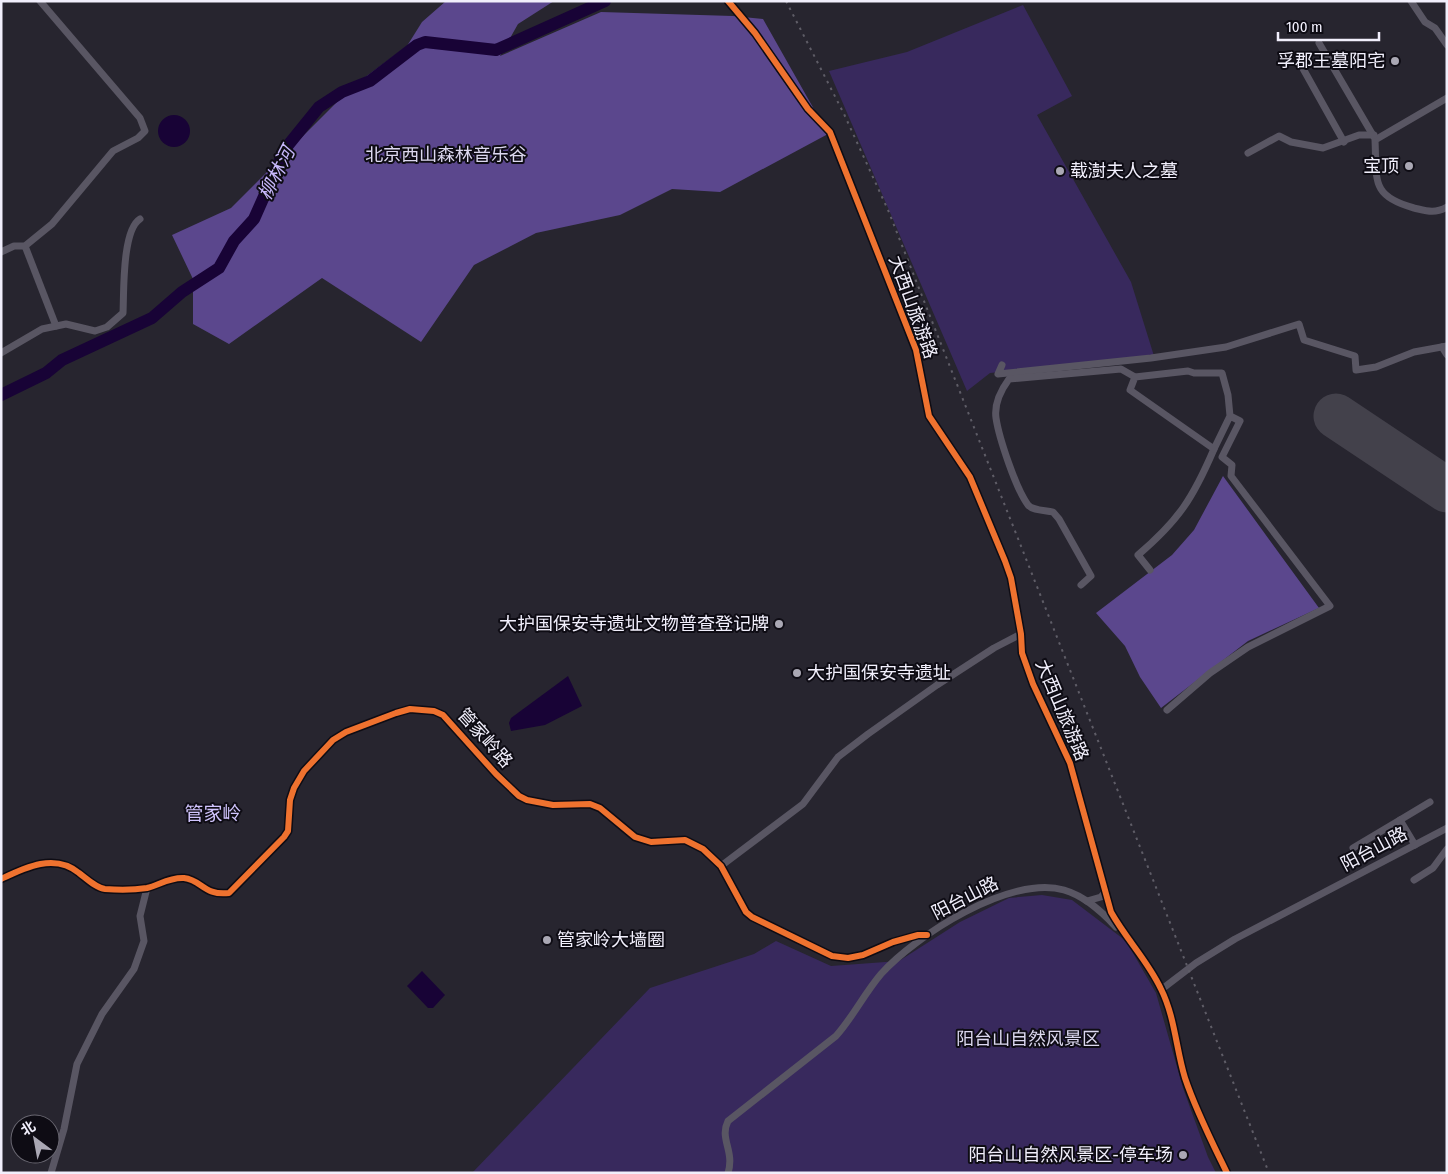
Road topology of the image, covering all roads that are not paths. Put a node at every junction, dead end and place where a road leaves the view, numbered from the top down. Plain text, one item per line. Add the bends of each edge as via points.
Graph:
1 (40, 1) edge
2 (728, 1) edge
3 (1411, 1) edge
4 (1319, 43) dead end
5 (1447, 45) edge
6 (1301, 65) dead end
7 (1447, 98) edge
8 (1374, 137) junction
9 (1344, 142) junction
10 (1248, 153) dead end
11 (1447, 207) edge
12 (140, 219) dead end
13 (25, 246) junction
14 (1, 252) edge
15 (56, 326) junction
16 (1444, 347) edge
17 (1, 353) edge
18 (1447, 354) edge
19 (1002, 365) dead end
20 (1135, 377) junction
21 (1230, 416) junction
22 (1214, 449) junction
23 (1150, 570) dead end
24 (1081, 585) dead end
25 (1021, 634) junction
26 (1168, 710) dead end
27 (1430, 802) dead end
28 (1400, 820) junction
29 (1447, 828) edge
30 (1415, 845) junction
31 (1353, 848) dead end
32 (1447, 849) edge
33 (721, 866) junction
34 (1, 879) edge
35 (1414, 880) dead end
36 (147, 888) junction
37 (1106, 890) junction
38 (1087, 901) junction
39 (1122, 932) junction
40 (927, 935) junction
41 (1162, 989) junction
42 (51, 1173) edge
43 (728, 1173) edge
44 (1227, 1173) edge

1 - 13 street via 140,118 145,131 113,151 52,224
2 - 25 street, 大西山旅游路 via 755,33 808,109 830,132 916,350 929,416 970,477 1005,561
3 - 5 street
4 - 8 street
6 - 9 street
7 - 8 street
8 - 9 street via 1363,134
8 - 11 street via 1378,182 1386,198 1430,212
9 - 10 street via 1323,148 1291,142 1279,136
12 - 15 street via 135,222 130,235 123,313 107,327 95,331 66,324
13 - 14 street via 14,246
13 - 15 street
15 - 17 street via 42,329
16 - 18 street
16 - 19 street via 1414,352 1376,367 1356,370 1355,356 1304,340 1299,324 1226,346 1151,358 998,374
20 - 21 street via 1188,371 1222,373
20 - 22 street via 1130,390
20 - 24 street via 1121,369 1009,379 999,392 996,416 1014,475 1028,505 1053,512 1059,519 1091,576
21 - 22 street
21 - 26 street via 1240,421 1222,457 1232,466 1231,476 1330,606 1248,647 1210,673
22 - 23 street via 1183,509 1166,532 1138,555
25 - 33 street via 945,680 838,757 803,804
25 - 37 street, 大西山旅游路 via 1022,653 1030,676 1070,763
27 - 28 street
28 - 30 street
28 - 31 street
29 - 30 street, 阳台山路
30 - 41 street, 阳台山路 via 1235,939
32 - 35 street via 1433,868
33 - 36 street, 管家岭路 via 703,848 685,840 651,842 635,837 600,808 590,804 553,806 527,800 502,780 443,715 410,709 346,732 321,751 294,788 288,831 284,838 234,890 218,894 186,878
33 - 40 street, 管家岭路 via 746,912 752,917 832,956 848,958 893,942
34 - 36 street, 管家岭路 via 22,869 53,862 75,869 102,889
36 - 42 street via 140,916 144,941 134,969 102,1014 77,1064 64,1130
37 - 38 street via 1101,897
37 - 39 street, 大西山旅游路 via 1111,912
38 - 39 street, 阳台山路
38 - 40 street, 阳台山路 via 1063,889 1018,890 980,904
39 - 41 street, 大西山旅游路
40 - 43 street, 阳台山路 via 882,973 836,1036 728,1121 724,1136 731,1156
41 - 44 street, 大西山旅游路 via 1185,1076

